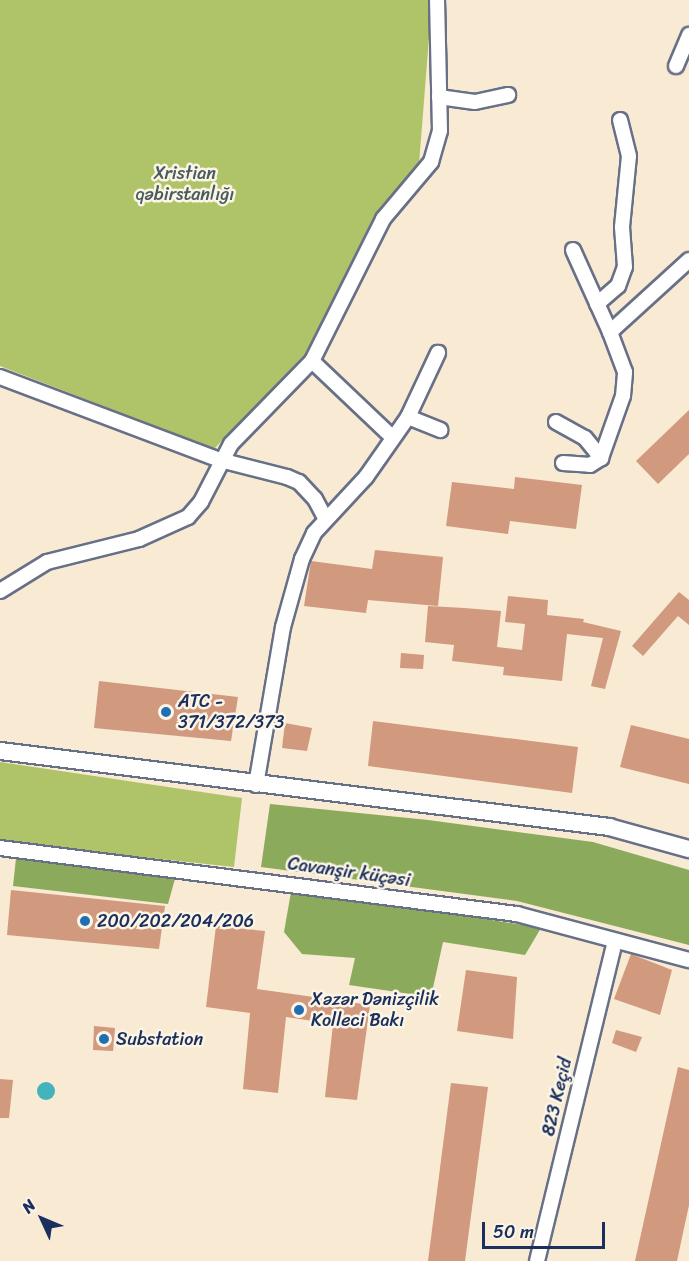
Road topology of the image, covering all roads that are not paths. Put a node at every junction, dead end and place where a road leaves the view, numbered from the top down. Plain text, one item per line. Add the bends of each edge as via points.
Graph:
1 (437, 0) edge
2 (689, 35) edge
3 (676, 66) dead end
4 (508, 95) dead end
5 (439, 97) junction
6 (620, 120) dead end
7 (573, 250) dead end
8 (689, 260) edge
9 (597, 304) junction
10 (610, 332) junction
11 (438, 353) dead end
12 (312, 361) junction
13 (0, 377) edge
14 (408, 417) junction
15 (556, 422) dead end
16 (441, 430) dead end
17 (392, 436) junction
18 (601, 458) junction
19 (220, 460) junction
20 (562, 463) dead end
21 (325, 518) junction
22 (0, 591) edge
23 (0, 751) edge
24 (256, 785) junction
25 (0, 848) edge
26 (689, 849) edge
27 (615, 942) junction
28 (689, 960) edge
29 (537, 1261) edge

1 - 5 street
2 - 3 street
4 - 5 street via 475,102
5 - 12 street via 440,131 431,162 383,219
6 - 9 street via 629,156 622,227 625,267 618,286
7 - 9 street
8 - 10 street
9 - 10 street
10 - 18 street via 625,372 623,396
11 - 14 street
12 - 17 street
12 - 19 street via 245,427
13 - 19 street
14 - 16 street
14 - 17 street
15 - 18 street via 585,438
17 - 21 street via 366,477
18 - 20 street via 590,465
19 - 21 street via 299,482 315,499
19 - 22 street via 201,502 189,517 139,539 47,562
21 - 24 street via 302,558 283,627
23 - 24 street
24 - 26 street via 609,828
25 - 27 street, Cavanşir küçəsi via 517,914
27 - 28 street, Cavanşir küçəsi
27 - 29 street, 823 Keçid

